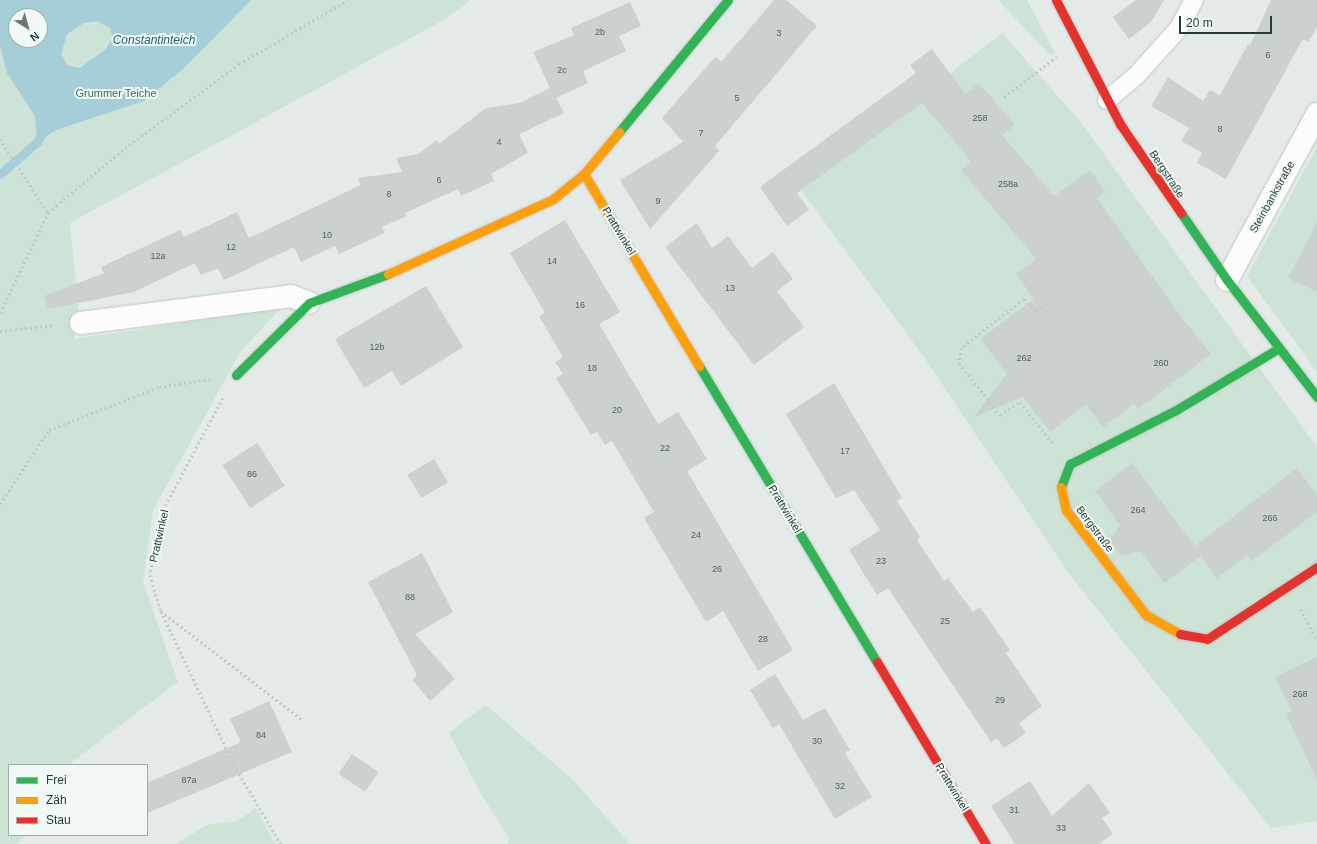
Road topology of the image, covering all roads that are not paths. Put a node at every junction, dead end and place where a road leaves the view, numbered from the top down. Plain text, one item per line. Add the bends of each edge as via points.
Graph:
1 (728, 0) edge
2 (1056, 0) edge
3 (1194, 0) edge
4 (1107, 100) junction
5 (1317, 114) edge
6 (584, 174) junction
7 (1227, 280) junction
8 (309, 303) junction
9 (82, 322) road end
10 (1279, 348) junction
11 (236, 375) road end
12 (1317, 397) edge
13 (1317, 566) edge
14 (986, 844) edge

1 - 6 street
2 - 4 street, Bergstraße
3 - 4 lane via 1178,28 1136,76
4 - 7 street, Bergstraße via 1178,212
5 - 7 street, Steinbankstraße
6 - 8 street via 553,199 367,284
6 - 14 street, Prattwinkel
7 - 10 street, Bergstraße
8 - 9 street via 290,296
8 - 11 street
10 - 12 street, Bergstraße
10 - 13 street, Bergstraße via 1176,410 1070,464 1060,486 1066,510 1146,616 1176,634 1207,639

